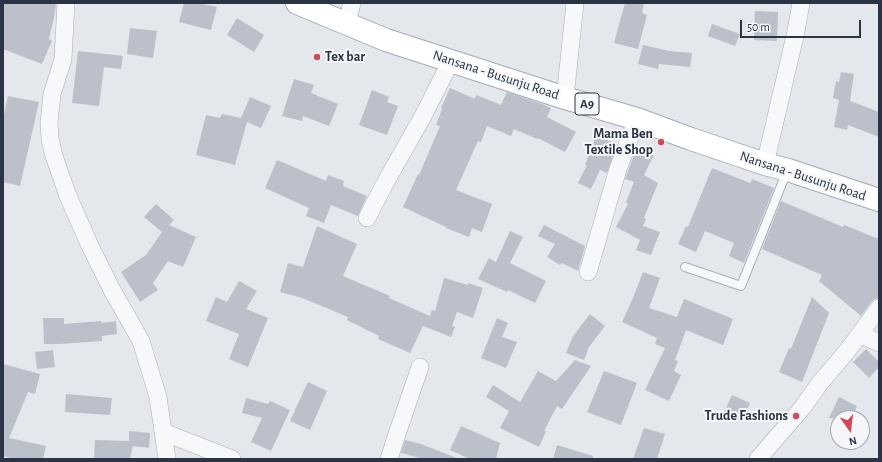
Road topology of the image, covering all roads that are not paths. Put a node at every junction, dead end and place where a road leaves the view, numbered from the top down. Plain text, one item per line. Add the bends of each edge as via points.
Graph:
1 (66, 3) edge
2 (297, 3) edge
3 (575, 3) edge
4 (801, 3) edge
5 (350, 13) edge
6 (451, 61) junction
7 (565, 98) junction
8 (637, 119) junction
9 (765, 164) junction
10 (788, 170) junction
11 (879, 200) edge
12 (367, 218) dead end
13 (685, 267) dead end
14 (588, 272) dead end
15 (879, 308) edge
16 (860, 334) junction
17 (879, 343) edge
18 (420, 367) dead end
19 (163, 432) junction
20 (167, 459) edge
21 (232, 459) edge
22 (389, 459) edge
23 (758, 459) edge

1 - 19 street via 63,59 52,94 50,139 68,196 90,246 142,342 158,398
2 - 5 main road, Nansana - Busunju Road / A9
3 - 7 street
4 - 9 street
5 - 6 main road, Nansana - Busunju Road / A9 via 386,40
6 - 7 main road, Nansana - Busunju Road / A9
6 - 12 street
7 - 8 main road, Nansana - Busunju Road / A9
8 - 9 main road, Nansana - Busunju Road / A9
8 - 14 street via 618,169
9 - 10 main road, Nansana - Busunju Road / A9
10 - 11 main road, Nansana - Busunju Road / A9
10 - 13 lane via 741,286
15 - 16 street
16 - 17 street
16 - 23 street
18 - 22 street
19 - 20 street
19 - 21 street

